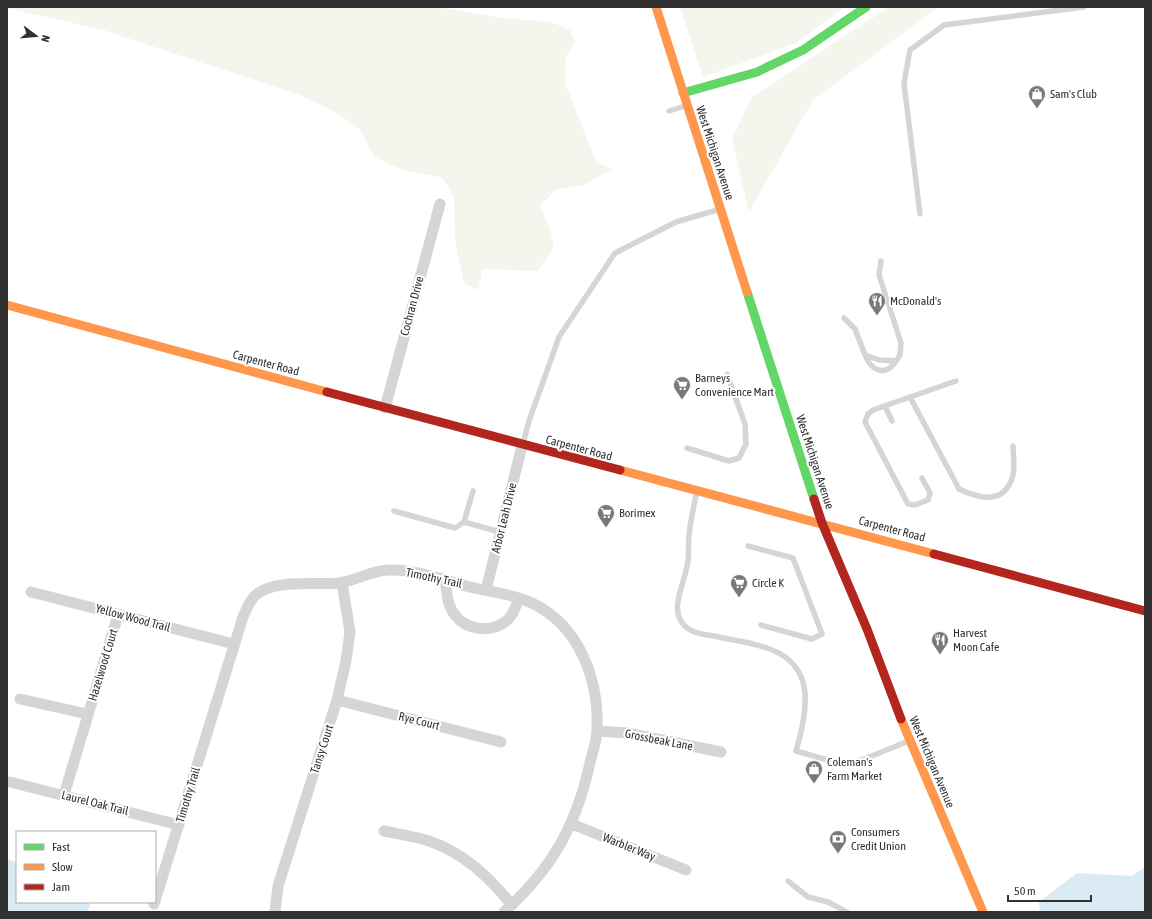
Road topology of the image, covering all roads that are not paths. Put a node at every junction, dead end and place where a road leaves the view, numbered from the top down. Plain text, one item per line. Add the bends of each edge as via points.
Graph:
1 (656, 7) edge
2 (866, 7) edge
3 (1084, 7) edge
4 (683, 93) junction
5 (687, 106) junction
6 (669, 111) dead end
7 (440, 204) dead end
8 (721, 208) junction
9 (920, 214) dead end
10 (881, 261) dead end
11 (7, 305) edge
12 (844, 318) dead end
13 (865, 355) junction
14 (896, 362) junction
15 (727, 374) dead end
16 (956, 381) dead end
17 (910, 397) junction
18 (884, 406) junction
19 (385, 408) junction
20 (892, 421) dead end
21 (522, 446) junction
22 (1013, 446) dead end
23 (687, 448) dead end
24 (922, 478) dead end
25 (697, 490) junction
26 (473, 491) dead end
27 (394, 511) dead end
28 (464, 522) junction
29 (822, 523) junction
30 (500, 532) junction
31 (748, 546) dead end
32 (445, 580) junction
33 (342, 583) junction
34 (486, 590) junction
35 (31, 592) dead end
36 (519, 599) junction
37 (1145, 611) edge
38 (118, 615) junction
39 (761, 625) dead end
40 (234, 644) junction
41 (20, 699) dead end
42 (337, 700) junction
43 (88, 714) junction
44 (597, 731) junction
45 (909, 740) junction
46 (501, 742) dead end
47 (721, 752) dead end
48 (10, 782) dead end
49 (64, 795) junction
50 (572, 824) junction
51 (179, 825) junction
52 (384, 831) dead end
53 (686, 870) dead end
54 (788, 881) dead end
55 (156, 898) edge
56 (508, 908) edge
57 (275, 912) edge
58 (847, 912) edge
59 (983, 912) edge

1 - 4 main road, West Michigan Avenue
2 - 4 main road via 803,50 758,72
3 - 9 lane via 944,25 910,50 904,83
4 - 5 main road, West Michigan Avenue
5 - 6 lane
5 - 8 main road, West Michigan Avenue
7 - 19 street, Cochran Drive
8 - 21 lane via 676,222 615,253 559,337
8 - 29 main road, West Michigan Avenue
10 - 14 lane via 879,275 901,343 900,355
11 - 19 main road, Carpenter Road
12 - 13 lane via 855,328
13 - 14 lane
13 - 14 lane via 870,366 877,370 884,371
15 - 23 lane via 745,424 746,444 740,458 729,461
16 - 17 lane
17 - 18 lane
17 - 22 lane via 959,489 973,496 990,498 1001,494 1007,488 1013,475
18 - 20 lane
18 - 24 lane via 868,414 865,422 908,504 915,505 928,500 930,493
19 - 21 main road, Carpenter Road
21 - 25 main road, Carpenter Road
21 - 30 street, Arbor Leah Drive
25 - 29 main road, Carpenter Road
25 - 45 lane via 688,536 688,561 678,604 678,615 684,625 694,633 768,648 796,667 804,682 806,699 805,717 796,751 845,765
26 - 28 lane
27 - 28 lane via 455,528
28 - 30 lane
29 - 37 main road, Carpenter Road
29 - 45 main road, West Michigan Avenue
30 - 34 street, Arbor Leah Drive
31 - 39 lane via 793,558 822,634 812,639
32 - 33 street, Timothy Trail via 411,572 388,570 368,573
32 - 34 street, Timothy Trail
32 - 36 street via 448,601 454,615 464,624 476,628 492,628 505,622 512,615
33 - 40 street, Timothy Trail via 273,587 259,592 249,602
33 - 42 street, Tansy Court via 350,632
34 - 36 street, Timothy Trail
35 - 38 street, Yellow Wood Trail
36 - 44 street, Timothy Trail via 532,603 557,619 573,637 589,666 595,696
38 - 40 street, Yellow Wood Trail
38 - 43 street, Hazelwood Court
40 - 51 street, Timothy Trail
41 - 43 street, Hazelwood Court
42 - 46 street, Rye Court
42 - 57 street, Tansy Court via 278,886
43 - 49 street, Hazelwood Court
44 - 47 street, Grossbeak Lane via 627,733
44 - 50 street, Timothy Trail
45 - 59 main road, West Michigan Avenue
48 - 49 street, Laurel Oak Trail
49 - 51 street, Laurel Oak Trail
50 - 53 street, Warbler Way
50 - 56 street, Timothy Trail via 545,870
51 - 55 street, Timothy Trail
52 - 56 street via 428,841 452,850 491,879
54 - 58 lane via 808,897 828,902

